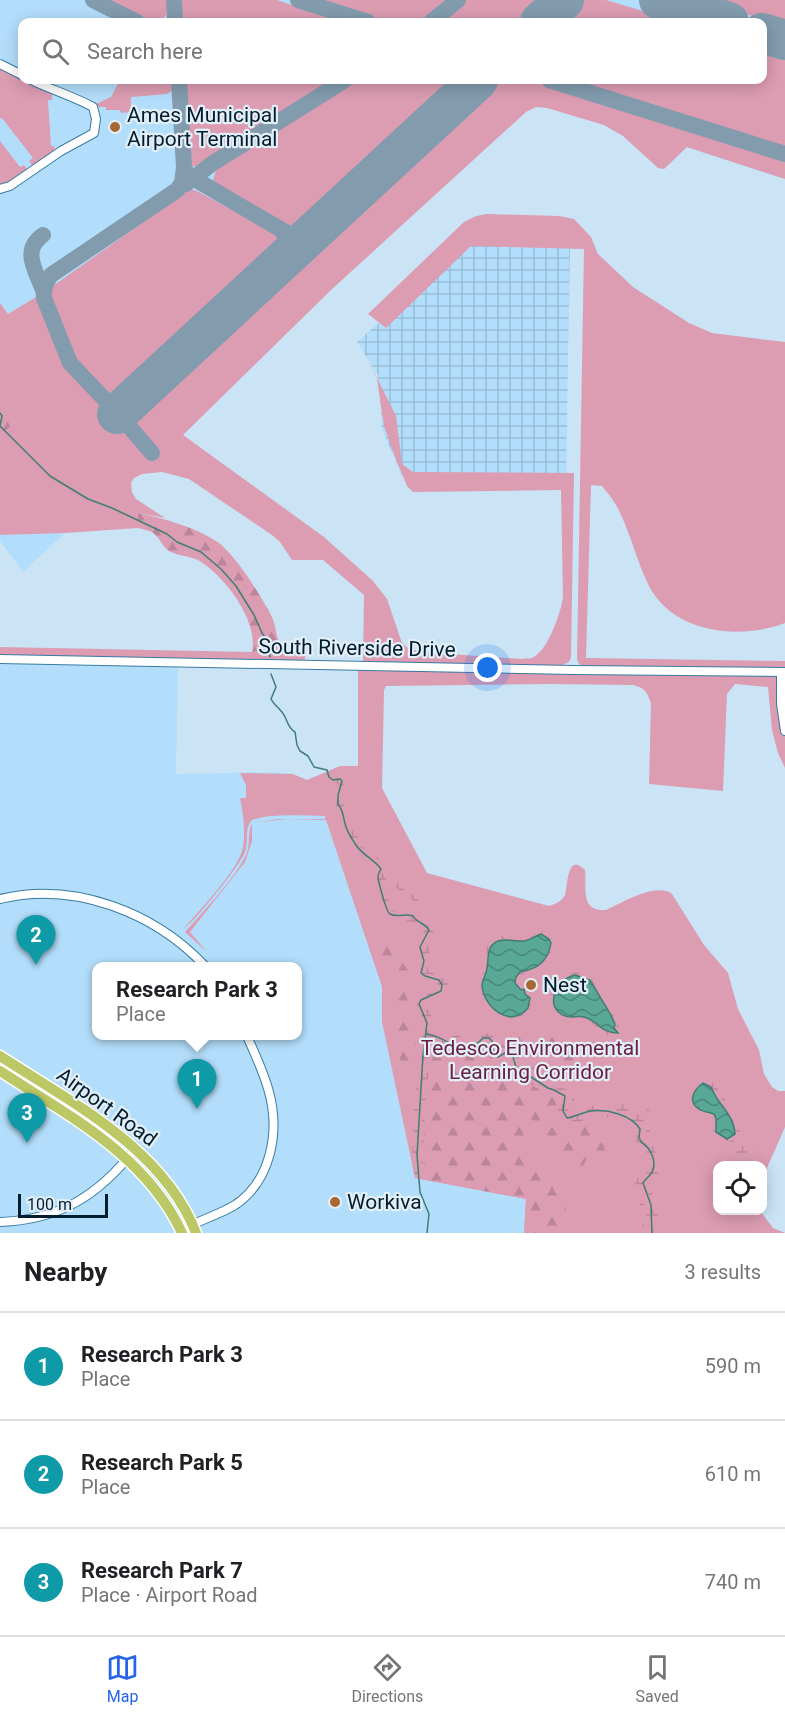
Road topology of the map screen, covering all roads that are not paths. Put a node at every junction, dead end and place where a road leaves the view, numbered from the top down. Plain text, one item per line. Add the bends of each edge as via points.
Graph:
1 (0, 64) edge
2 (18, 73) edge
3 (39, 84) edge
4 (0, 189) edge
5 (0, 658) edge
6 (783, 672) edge
7 (785, 731) edge
8 (0, 899) edge
9 (201, 962) edge
10 (249, 1040) edge
11 (0, 1056) edge
12 (0, 1071) edge
13 (135, 1149) junction
14 (128, 1159) junction
15 (0, 1222) edge
16 (194, 1229) edge
17 (182, 1233) edge

1 - 2 street
3 - 4 street via 93,107 94,133
5 - 6 street, South Riverside Drive
6 - 7 street via 781,704
8 - 9 street via 62,895 112,905 148,921
10 - 16 street via 272,1106 272,1144 266,1168 248,1195
11 - 13 main road, Airport Road
12 - 14 main road, Airport Road
13 - 14 street
13 - 16 main road, Airport Road via 173,1190
14 - 15 street via 112,1178 82,1201 32,1220
14 - 17 main road, Airport Road via 164,1199

